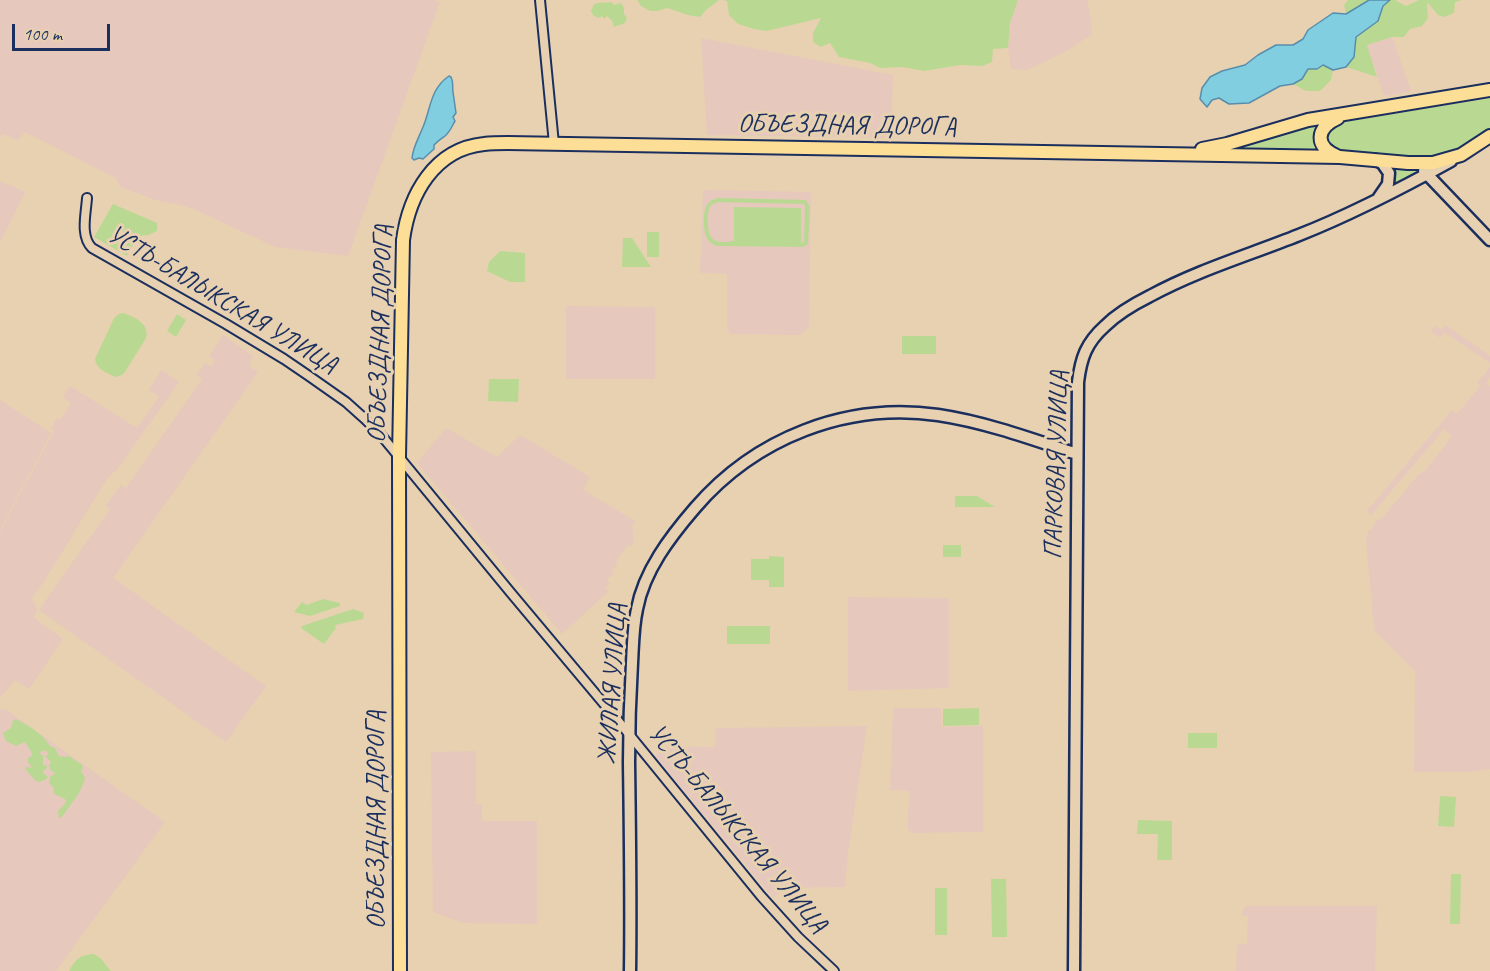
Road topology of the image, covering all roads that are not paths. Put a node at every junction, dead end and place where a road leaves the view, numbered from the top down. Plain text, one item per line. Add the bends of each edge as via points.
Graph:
1 (540, 0) edge
2 (1490, 90) edge
3 (1347, 113) junction
4 (1490, 136) edge
5 (554, 144) junction
6 (1178, 154) junction
7 (1461, 155) junction
8 (1340, 157) junction
9 (1376, 160) junction
10 (1408, 163) junction
11 (1428, 174) junction
12 (87, 198) dead end
13 (1377, 199) junction
14 (1490, 240) edge
15 (1077, 454) junction
16 (399, 457) junction
17 (629, 733) junction
18 (400, 971) edge
19 (630, 971) edge
20 (834, 971) edge
21 (1074, 971) edge

1 - 5 street
2 - 3 main road
3 - 6 main road
3 - 8 main road via 1329,121 1321,132 1326,149
4 - 7 main road
5 - 6 main road, ОБЪЕЗДНАЯ ДОРОГА
5 - 16 main road, ОБЪЕЗДНАЯ ДОРОГА via 484,144 464,148 436,166 413,200 403,240
6 - 8 main road
7 - 10 main road via 1433,163
7 - 11 main road, ПАРКОВАЯ УЛИЦА
8 - 9 main road
9 - 10 main road
9 - 13 main road via 1387,167 1390,178
10 - 11 main road
11 - 13 main road, ПАРКОВАЯ УЛИЦА
11 - 14 main road
12 - 16 street, УСТЬ-БАЛЫКСКАЯ УЛИЦА via 85,233 92,248 309,376 365,419
13 - 15 main road, ПАРКОВАЯ УЛИЦА via 1301,235 1178,282 1140,301 1106,325 1089,343 1080,366
15 - 17 main road, ЖИЛАЯ УЛИЦА via 972,422 902,413 850,417 811,428 751,458 704,498 649,573 634,624
15 - 21 main road, ПАРКОВАЯ УЛИЦА
16 - 17 street, УСТЬ-БАЛЫКСКАЯ УЛИЦА
16 - 18 main road, ОБЪЕЗДНАЯ ДОРОГА
17 - 19 main road, ЖИЛАЯ УЛИЦА
17 - 20 street, УСТЬ-БАЛЫКСКАЯ УЛИЦА via 765,900

